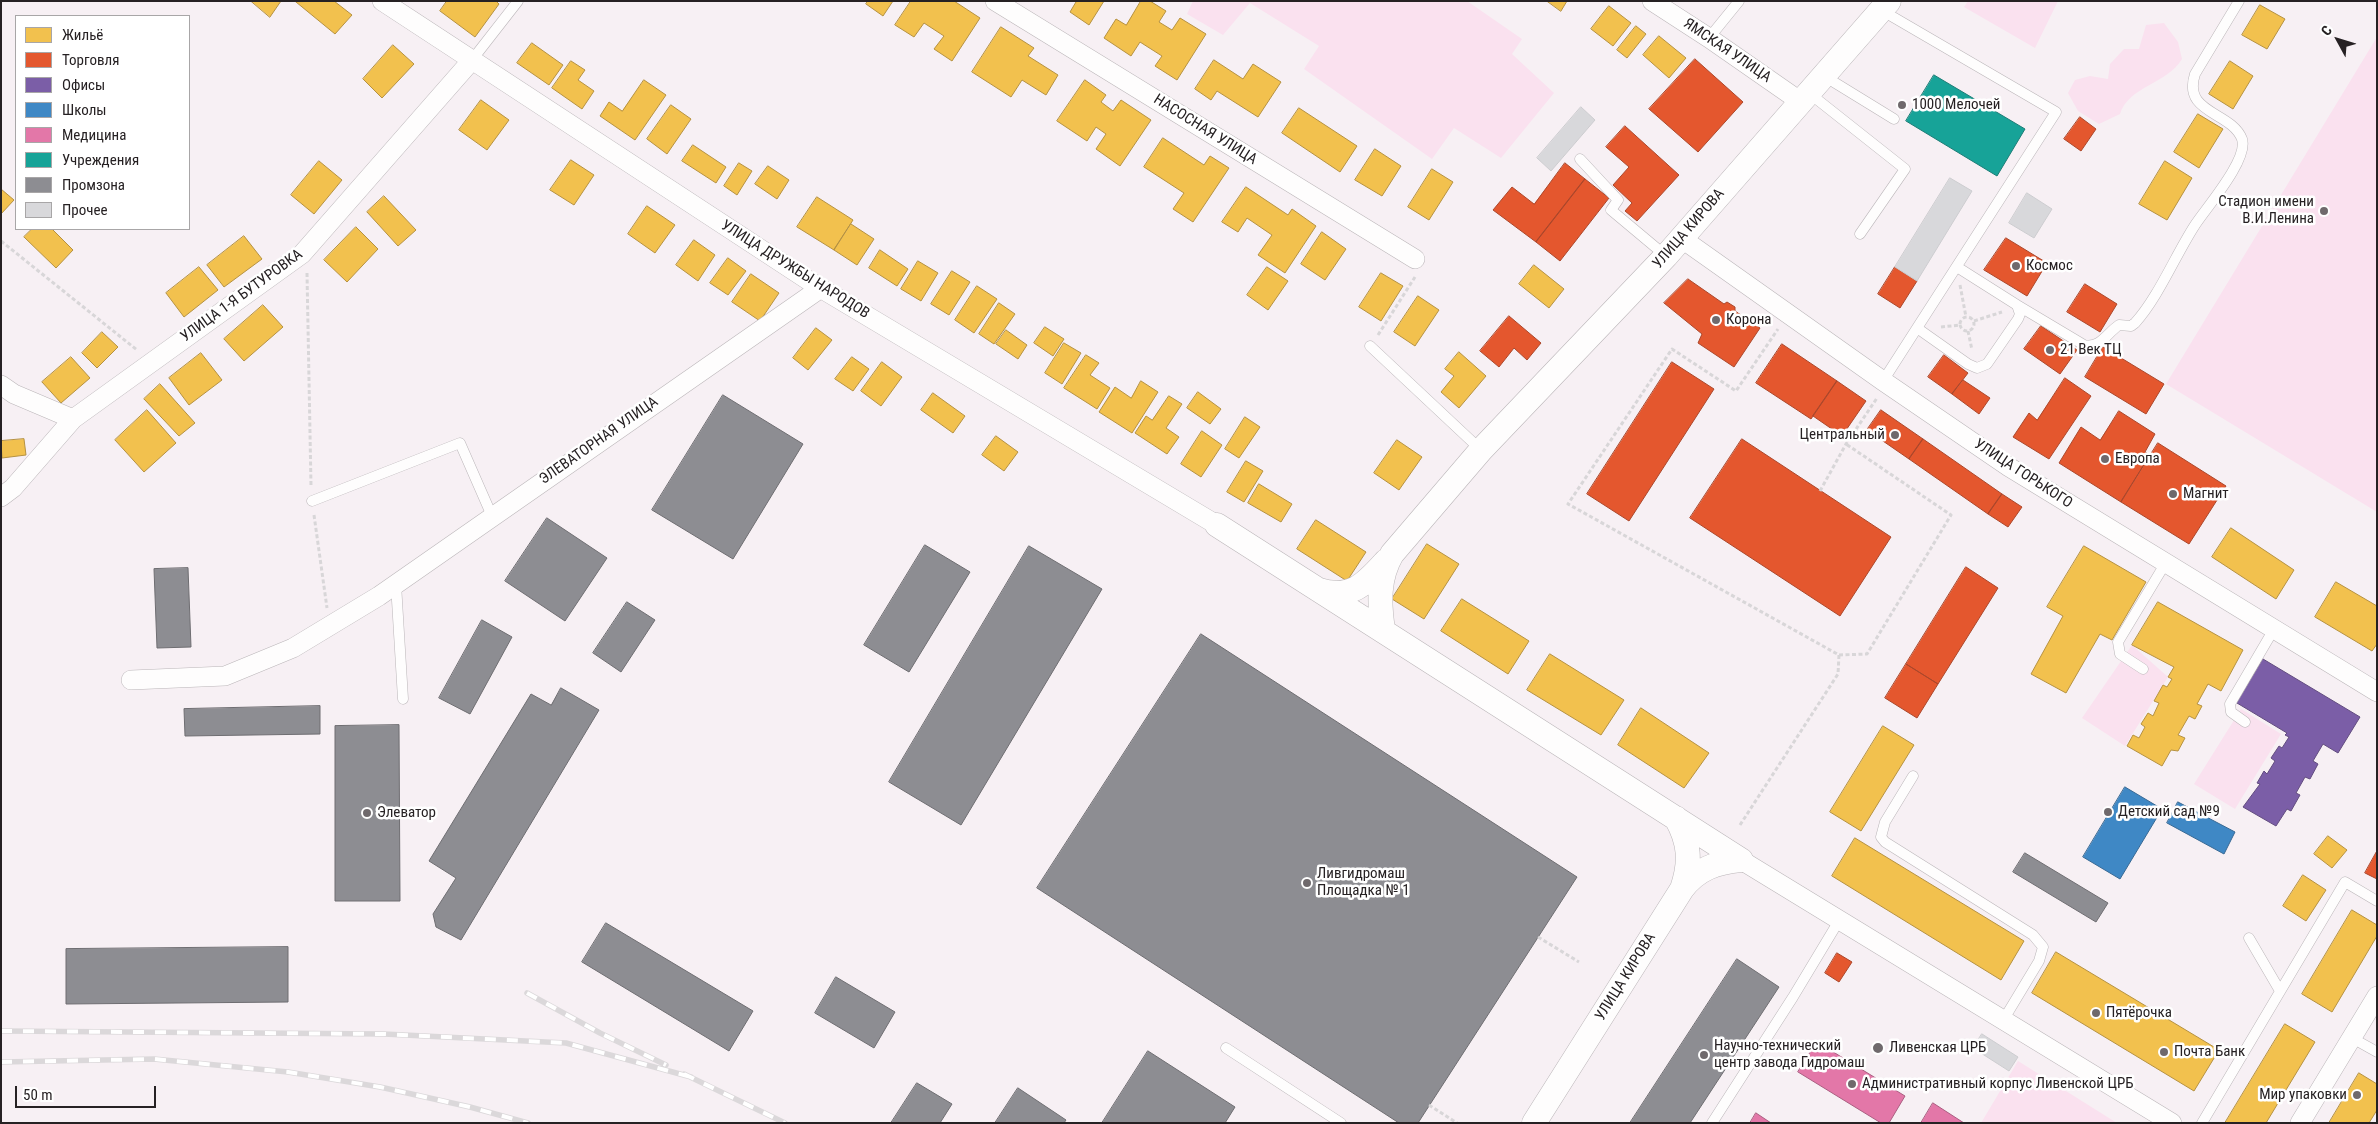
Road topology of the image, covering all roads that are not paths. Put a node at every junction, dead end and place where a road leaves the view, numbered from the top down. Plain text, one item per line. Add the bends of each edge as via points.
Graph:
1 (382, 1) edge
2 (518, 1) edge
3 (995, 1) edge
4 (1652, 1) edge
5 (1738, 1) edge
6 (2239, 1) edge
7 (1885, 6) edge
8 (1710, 38) junction
9 (472, 60) junction
10 (1811, 90) junction
11 (1894, 119) dead end
12 (1580, 159) dead end
13 (1860, 234) dead end
14 (1681, 238) junction
15 (1666, 256) junction
16 (1415, 259) road end
17 (1956, 268) junction
18 (820, 288) junction
19 (2018, 305) junction
20 (1917, 328) junction
21 (1370, 346) road end
22 (1883, 381) junction
23 (1, 385) edge
24 (73, 419) junction
25 (1481, 450) junction
26 (1, 497) edge
27 (312, 501) road end
28 (492, 516) junction
29 (1217, 525) joint
30 (1392, 554) junction
31 (2165, 564) junction
32 (396, 584) junction
33 (1319, 590) junction
34 (2274, 629) junction
35 (1383, 630) junction
36 (2143, 669) dead end
37 (131, 680) dead end
38 (2377, 692) edge
39 (403, 700) dead end
40 (2245, 722) dead end
41 (1913, 776) dead end
42 (1676, 818) junction
43 (1741, 860) junction
44 (1682, 889) junction
45 (2377, 901) edge
46 (1840, 919) junction
47 (2249, 938) dead end
48 (2280, 991) junction
49 (2377, 996) edge
50 (2004, 1019) junction
51 (2352, 1038) junction
52 (1226, 1048) dead end
53 (2377, 1052) edge
54 (1341, 1123) edge
55 (1534, 1123) edge
56 (1712, 1123) edge
57 (2172, 1123) edge
58 (2202, 1123) edge
59 (2300, 1123) edge

1 - 9 street, УЛИЦА ДРУЖБЫ НАРОДОВ
2 - 9 lane, УЛИЦА 1-Я БУТУРОВКА
3 - 16 street, НАСОСНАЯ УЛИЦА
4 - 8 street, ЯМСКАЯ УЛИЦА
5 - 8 lane
6 - 19 lane via 2192,83 2200,104 2237,131 2243,148 2233,171 2194,226 2140,318 2131,326 2120,325 2099,344 2091,346 2084,345
7 - 10 street, УЛИЦА КИРОВА
7 - 17 lane via 2056,112
8 - 10 street, ЯМСКАЯ УЛИЦА
9 - 18 street, УЛИЦА ДРУЖБЫ НАРОДОВ
9 - 24 street, УЛИЦА 1-Я БУТУРОВКА via 302,254
10 - 11 lane
10 - 13 lane via 1905,169
10 - 14 street, УЛИЦА КИРОВА
12 - 15 lane via 1618,200 1611,210
14 - 15 street, УЛИЦА КИРОВА
14 - 22 street, УЛИЦА ГОРЬКОГО
15 - 25 street, УЛИЦА КИРОВА
17 - 19 lane
17 - 20 lane
18 - 28 street, ЭЛЕВАТОРНАЯ УЛИЦА
18 - 29 street, УЛИЦА ДРУЖБЫ НАРОДОВ
19 - 20 lane via 2018,319 1987,364 1980,367 1968,364
20 - 22 lane
21 - 25 lane
22 - 31 street, УЛИЦА ГОРЬКОГО via 2009,467
23 - 24 street via 14,394
24 - 26 street, УЛИЦА 1-Я БУТУРОВКА via 13,488
25 - 30 street, УЛИЦА КИРОВА
27 - 28 lane via 460,443
28 - 32 street, ЭЛЕВАТОРНАЯ УЛИЦА
29 - 33 street
30 - 33 street via 1364,583 1351,591 1335,594
30 - 35 street via 1380,588
31 - 34 street, УЛИЦА ГОРЬКОГО
31 - 36 lane via 2118,642 2120,654
32 - 37 street, ЭЛЕВАТОРНАЯ УЛИЦА via 293,648 225,676
32 - 39 lane
33 - 35 street
34 - 38 street, УЛИЦА ГОРЬКОГО
34 - 40 lane via 2230,704 2231,712
35 - 42 street
41 - 50 lane via 1885,822 1881,836 1885,842 2034,934 2043,947 2039,961
42 - 43 street
42 - 44 street via 1686,837 1689,852
43 - 44 street, УЛИЦА КИРОВА via 1721,862 1707,868
43 - 46 street
44 - 55 street, УЛИЦА КИРОВА
45 - 48 lane via 2345,882
46 - 50 street
46 - 56 lane
47 - 48 lane
48 - 58 lane
49 - 51 street
50 - 57 street
51 - 53 lane
51 - 59 street
52 - 54 lane

